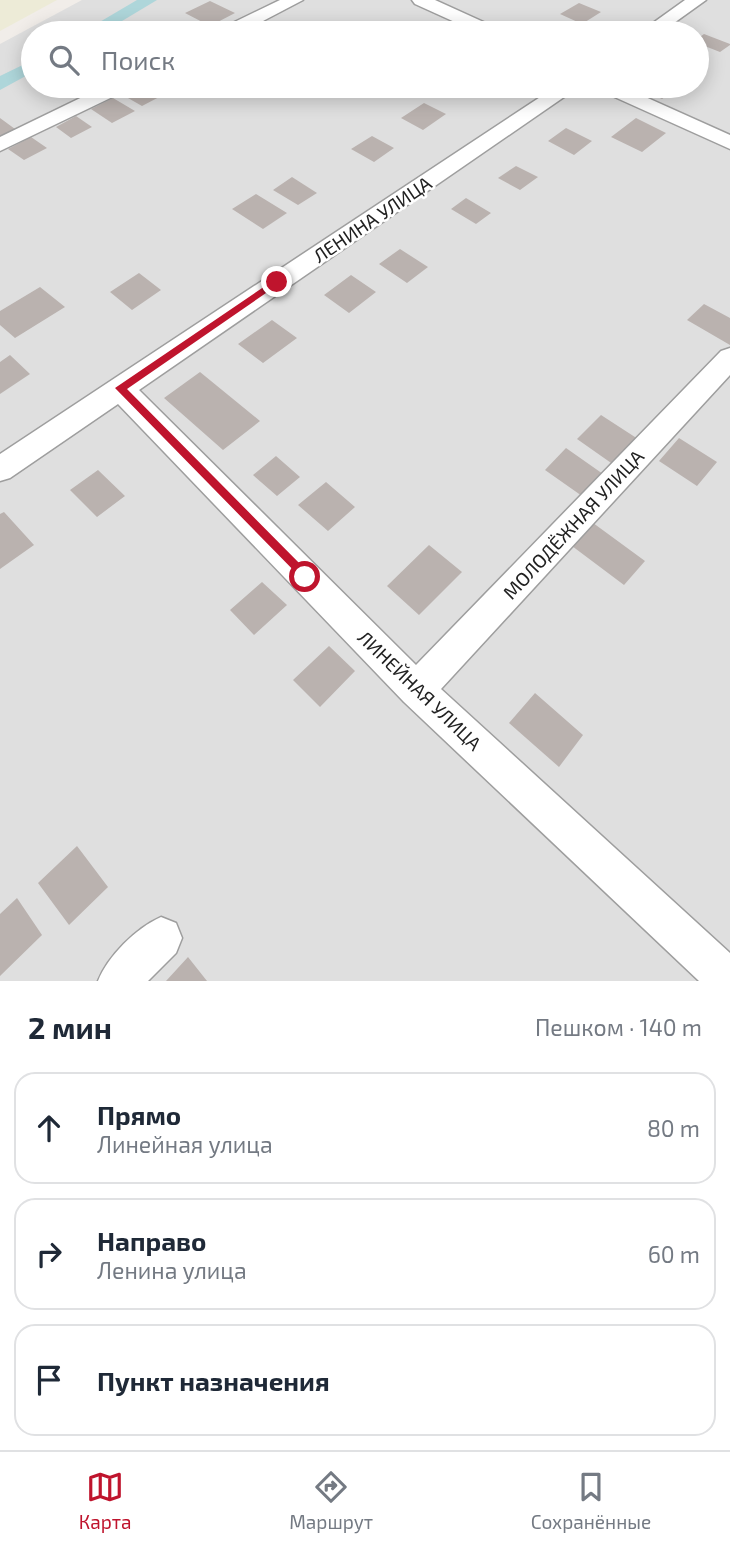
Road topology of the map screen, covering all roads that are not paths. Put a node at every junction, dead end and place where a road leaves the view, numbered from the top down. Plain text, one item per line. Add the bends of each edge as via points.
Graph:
1 (294, 0) edge
2 (421, 0) edge
3 (697, 0) edge
4 (251, 21) edge
5 (467, 21) edge
6 (666, 21) edge
7 (96, 98) edge
8 (552, 98) edge
9 (633, 98) edge
10 (730, 142) edge
11 (0, 145) edge
12 (730, 358) edge
13 (120, 388) junction
14 (0, 469) edge
15 (416, 690) junction
16 (161, 938) dead end
17 (119, 981) edge
18 (730, 981) edge

1 - 4 street
2 - 5 street
3 - 6 street
7 - 11 street
8 - 13 street, ЛЕНИНА УЛИЦА
9 - 10 street
12 - 15 street, МОЛОДЁЖНАЯ УЛИЦА
13 - 14 street, ЛЕНИНА УЛИЦА
13 - 15 street, ЛИНЕЙНАЯ УЛИЦА
15 - 18 street, ЛИНЕЙНАЯ УЛИЦА
16 - 17 street

